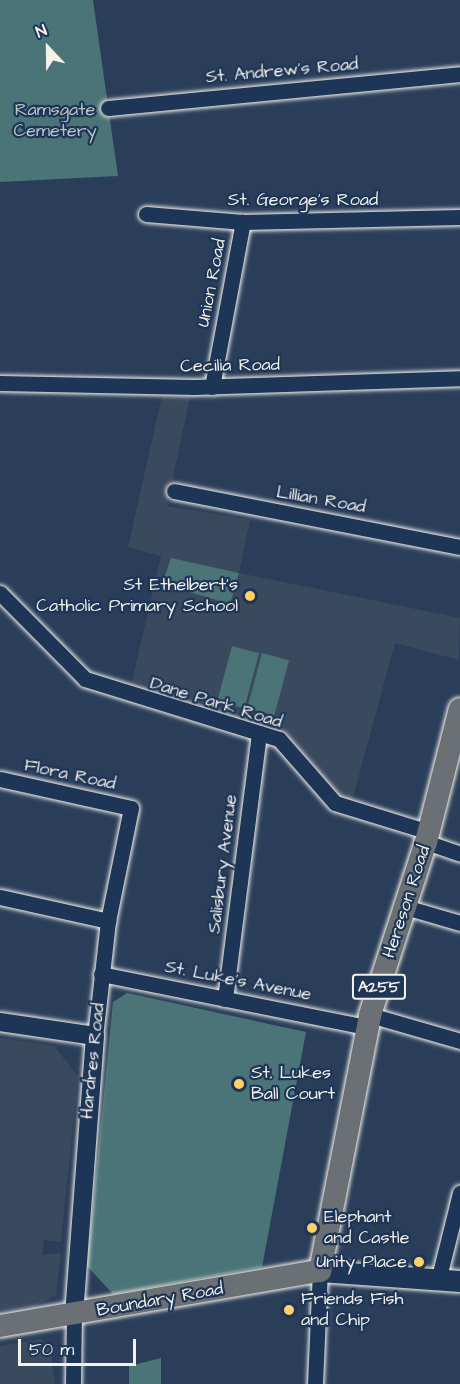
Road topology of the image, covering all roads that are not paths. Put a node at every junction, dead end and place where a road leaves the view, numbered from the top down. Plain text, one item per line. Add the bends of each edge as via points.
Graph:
1 (460, 74) edge
2 (108, 108) dead end
3 (146, 214) dead end
4 (460, 217) edge
5 (243, 222) junction
6 (460, 378) edge
7 (0, 383) edge
8 (212, 387) junction
9 (174, 491) dead end
10 (460, 547) edge
11 (0, 593) edge
12 (460, 709) edge
13 (259, 733) junction
14 (0, 779) edge
15 (131, 808) joint
16 (428, 837) junction
17 (460, 854) edge
18 (0, 897) edge
19 (405, 907) junction
20 (108, 921) junction
21 (460, 923) edge
22 (101, 974) junction
23 (225, 999) junction
24 (368, 1021) junction
25 (0, 1023) edge
26 (95, 1036) junction
27 (460, 1041) edge
28 (460, 1192) edge
29 (320, 1271) junction
30 (450, 1279) edge
31 (74, 1316) junction
32 (0, 1326) edge
33 (73, 1384) edge
34 (315, 1384) edge

1 - 2 street, St. Andrew's Road
3 - 5 street, St. George's Road
4 - 5 street, St. George's Road
5 - 8 street, Union Road
6 - 8 street, Cecilia Road
7 - 8 street, Cecilia Road
9 - 10 street, Lillian Road
11 - 13 street, Dane Park Road via 85,679
12 - 16 main road, Hereson Road / A255
13 - 16 street, Dane Park Road via 289,748 335,803
13 - 23 street, Salisbury Avenue
14 - 15 street, Flora Road
15 - 20 street, Hardres Road
16 - 17 street, Dane Park Road
16 - 19 main road, Hereson Road / A255
18 - 20 street
19 - 21 street
19 - 24 main road, Hereson Road / A255
20 - 22 street, Hardres Road
22 - 23 street, St. Luke's Avenue
22 - 26 street, Hardres Road
23 - 24 street, St. Luke's Avenue
24 - 27 street, St. Luke's Avenue
24 - 29 main road, Hereson Road / A255
25 - 26 street
26 - 31 street, Hardres Road
28 - 30 street
29 - 30 main road
29 - 31 main road, Boundary Road
29 - 34 street
31 - 32 main road, Boundary Road
31 - 33 street

